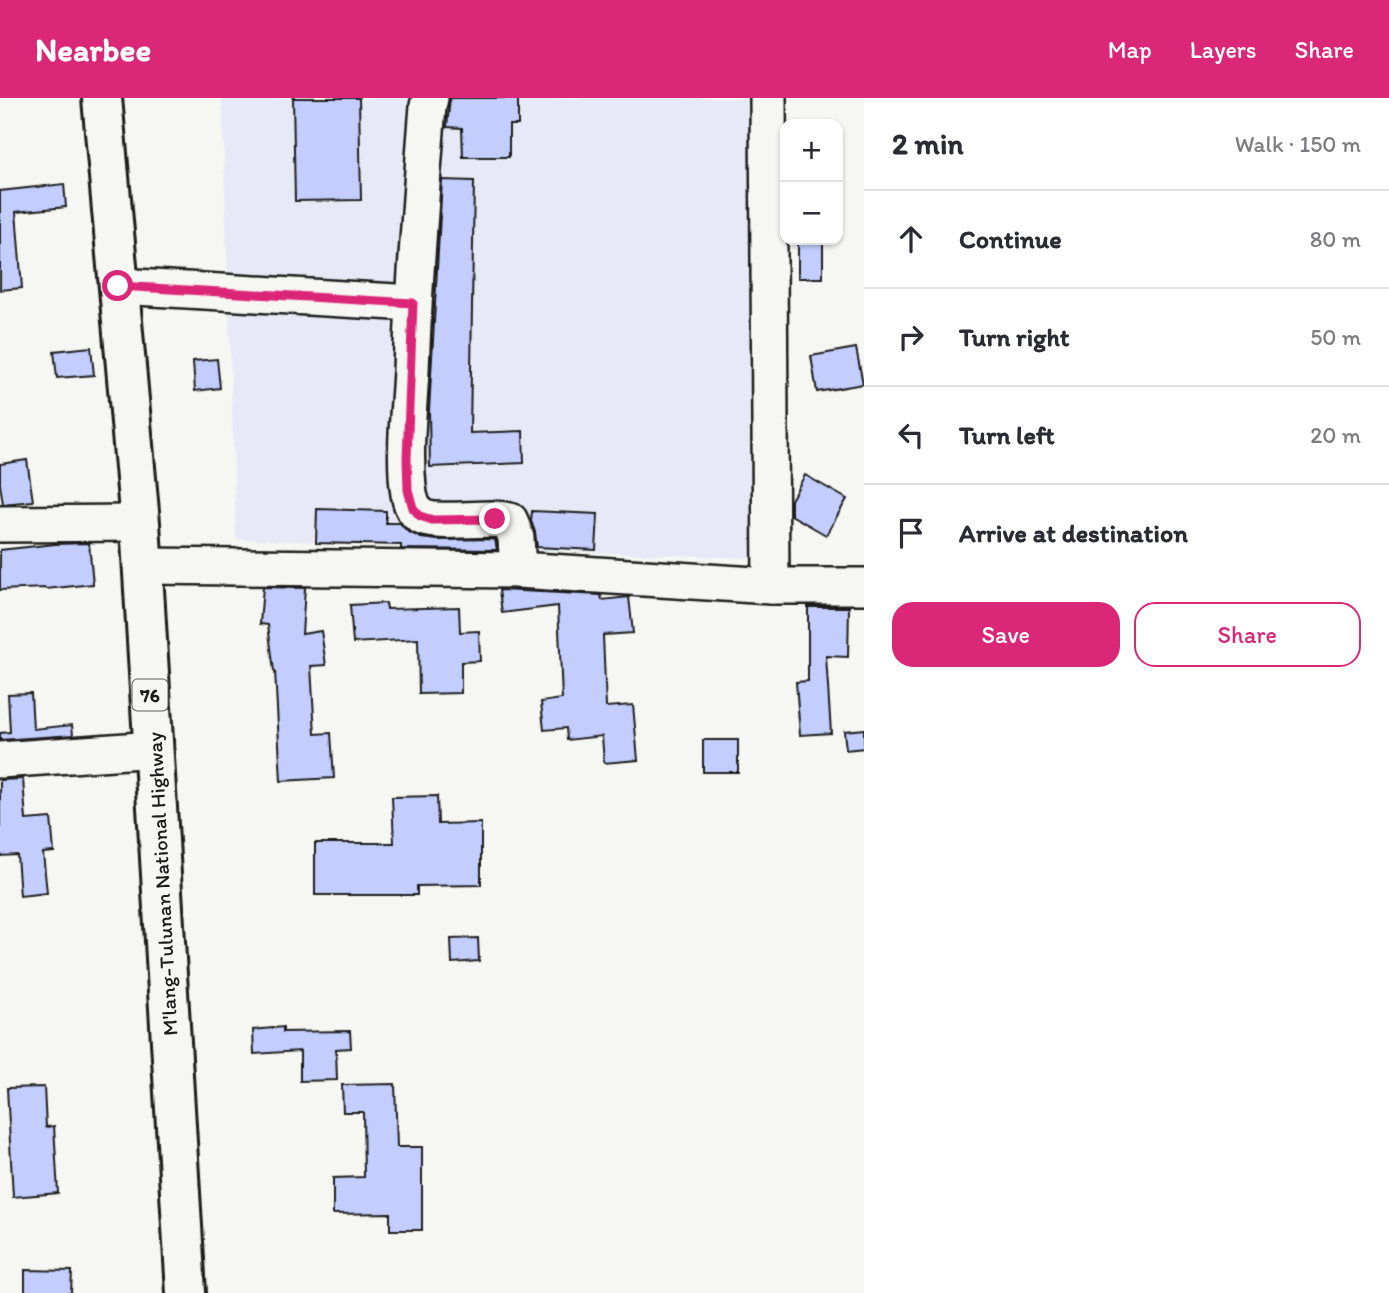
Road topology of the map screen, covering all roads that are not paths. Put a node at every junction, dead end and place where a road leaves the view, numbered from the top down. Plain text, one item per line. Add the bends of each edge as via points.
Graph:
1 (102, 98) edge
2 (430, 98) edge
3 (768, 98) edge
4 (118, 286) junction
5 (413, 303) junction
6 (140, 523) junction
7 (0, 524) edge
8 (143, 566) junction
9 (518, 570) junction
10 (771, 586) junction
11 (864, 586) edge
12 (154, 749) junction
13 (0, 760) edge
14 (186, 1293) edge

1 - 4 highway, M'lang-Tulunan National Highway / 76
2 - 5 street
3 - 10 street
4 - 5 street
4 - 6 highway, M'lang-Tulunan National Highway / 76
5 - 9 street via 407,459 413,508 432,520 510,521
6 - 7 street
6 - 8 highway, M'lang-Tulunan National Highway / 76
8 - 9 street
8 - 12 highway, M'lang-Tulunan National Highway / 76
9 - 10 street
10 - 11 street
12 - 13 street
12 - 14 highway, M'lang-Tulunan National Highway / 76

